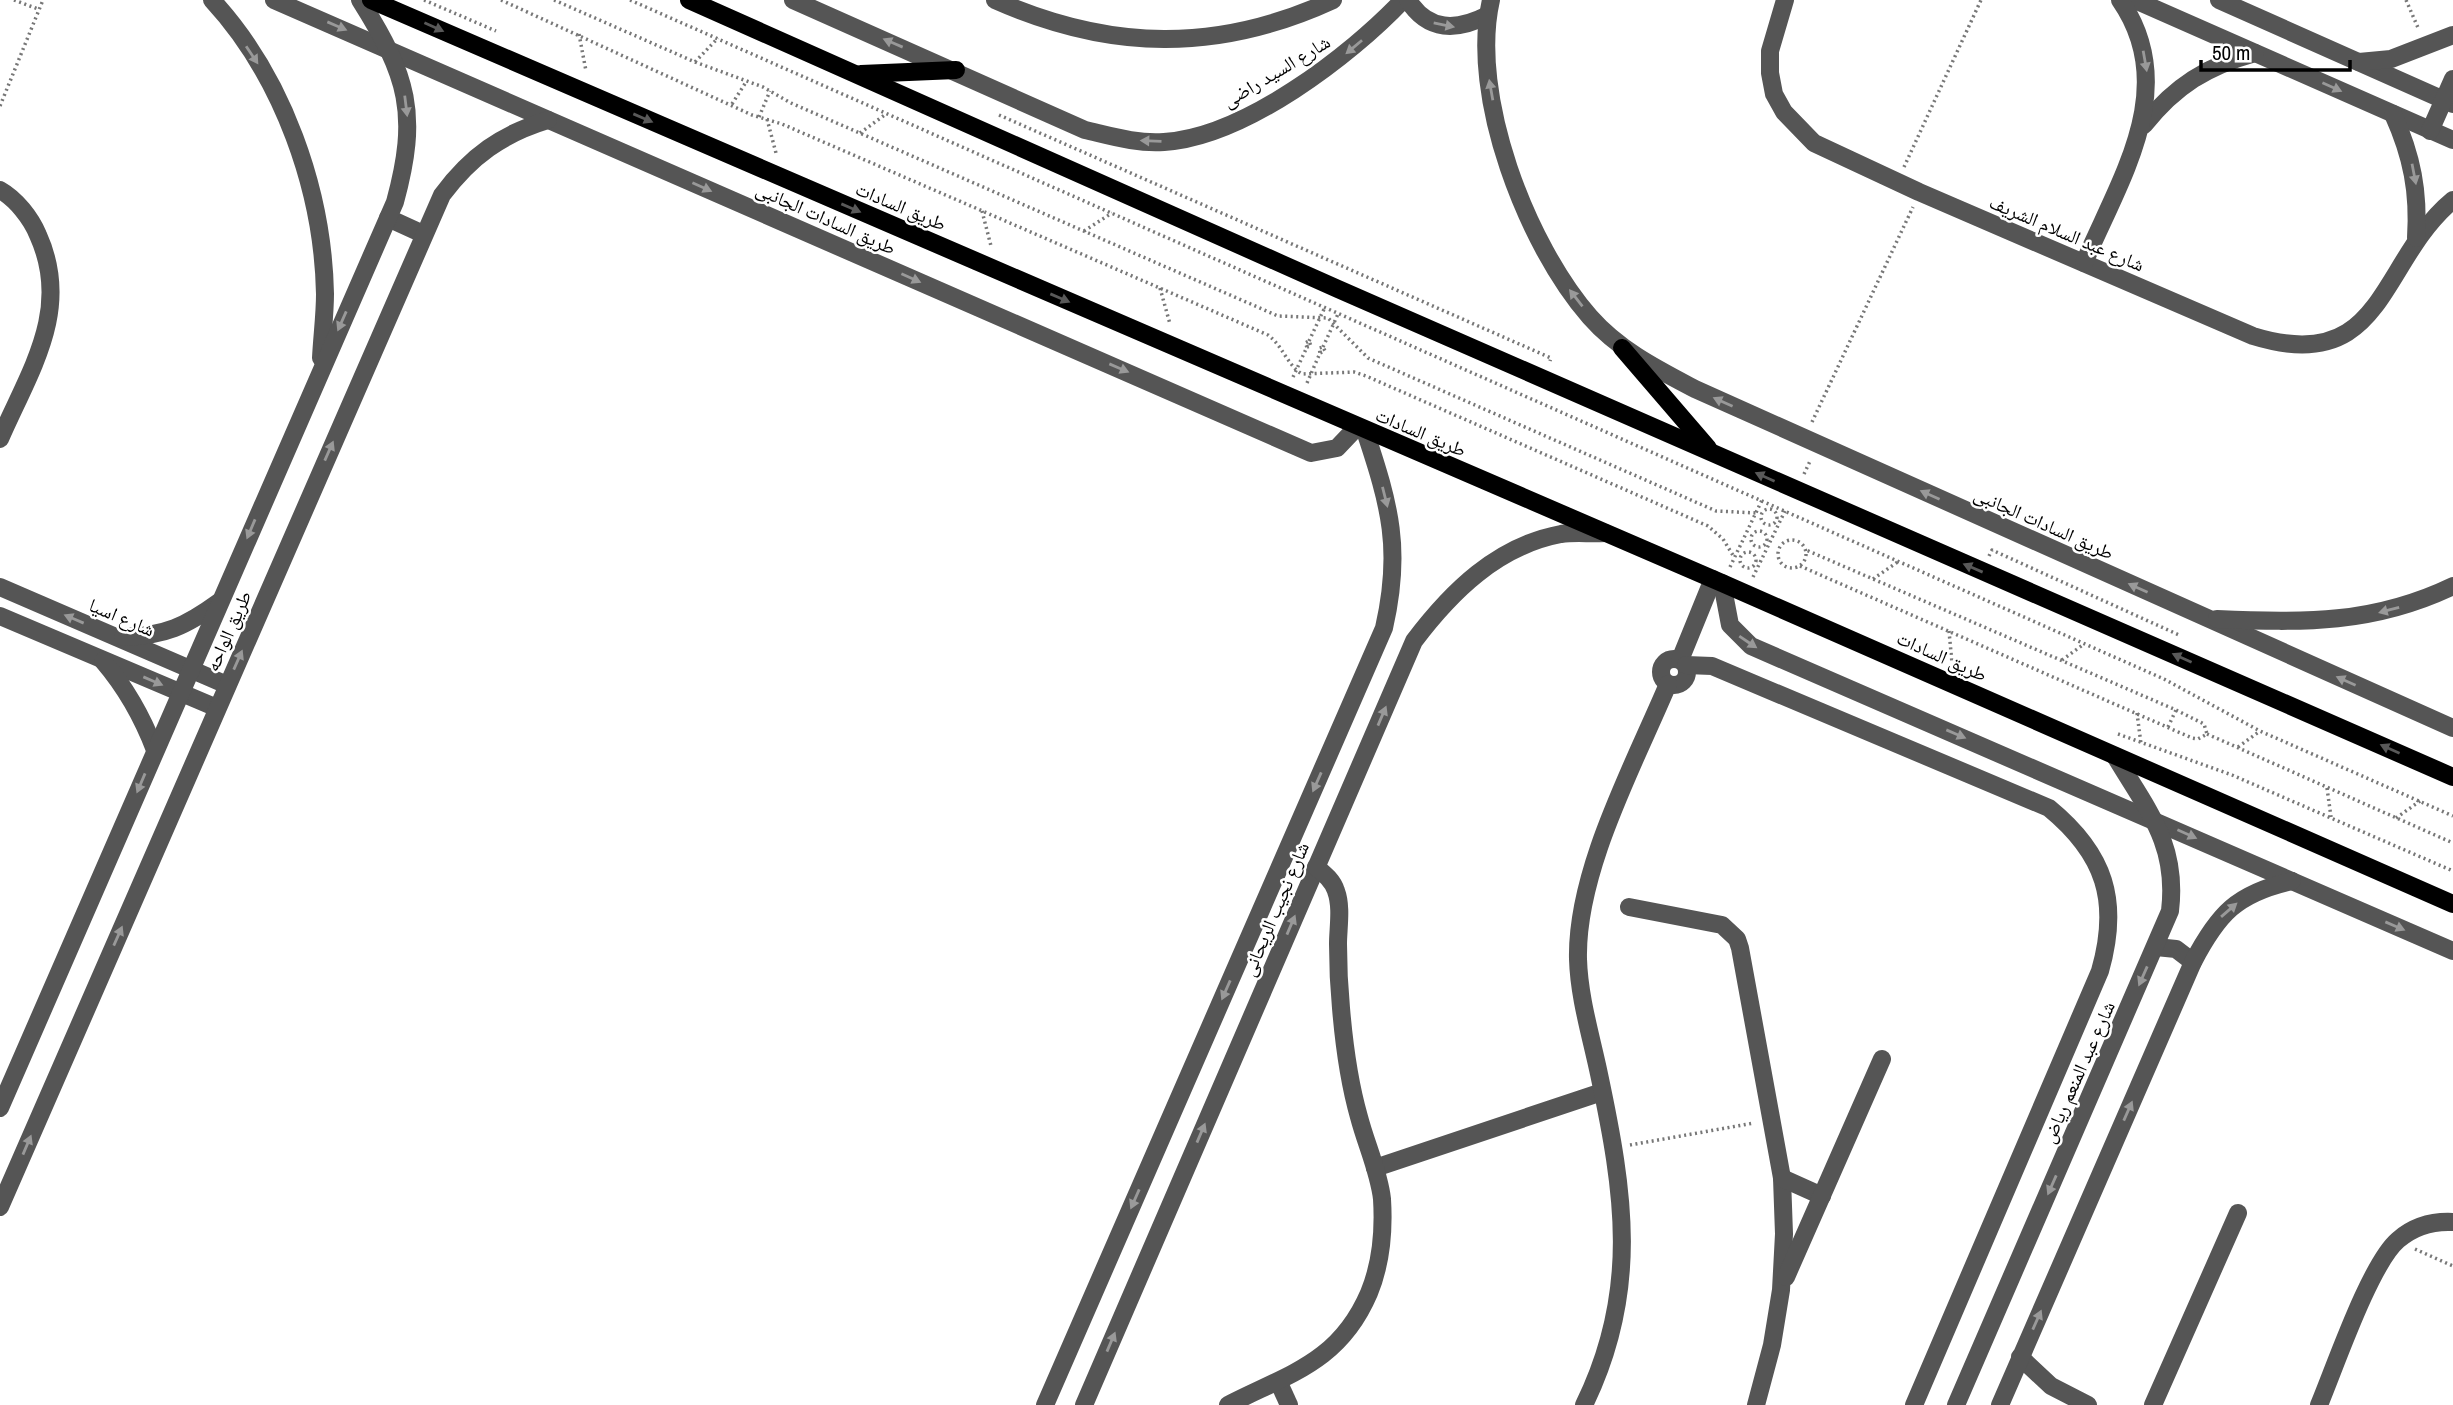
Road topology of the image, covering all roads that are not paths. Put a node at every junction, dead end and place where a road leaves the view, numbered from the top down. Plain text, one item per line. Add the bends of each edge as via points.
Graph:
1 (212, 0) edge
2 (274, 0) edge
3 (360, 0) edge
4 (371, 0) edge
5 (689, 0) edge
6 (793, 0) edge
7 (995, 0) edge
8 (1333, 0) edge
9 (1406, 0) edge
10 (1785, 0) edge
11 (2120, 0) edge
12 (2135, 0) edge
13 (2219, 0) edge
14 (1489, 7) edge
15 (2453, 35) edge
16 (390, 49) junction
17 (2255, 53) junction
18 (2358, 62) junction
19 (956, 71) junction
20 (855, 74) junction
21 (2453, 79) edge
22 (2448, 102) edge
23 (2393, 114) junction
24 (548, 120) junction
25 (2141, 127) junction
26 (2430, 131) junction
27 (2453, 141) edge
28 (0, 190) edge
29 (2453, 200) edge
30 (388, 218) junction
31 (424, 234) junction
32 (2416, 238) junction
33 (2084, 263) junction
34 (1622, 348) junction
35 (320, 369) junction
36 (1361, 429) junction
37 (0, 439) edge
38 (1712, 454) junction
39 (1605, 533) junction
40 (1718, 581) junction
41 (2453, 586) edge
42 (0, 587) edge
43 (219, 602) junction
44 (0, 615) edge
45 (2206, 619) junction
46 (1384, 628) junction
47 (116, 637) junction
48 (1414, 641) junction
49 (101, 659) junction
50 (1683, 663) junction
51 (190, 669) junction
52 (227, 685) junction
53 (180, 692) junction
54 (217, 708) junction
55 (2448, 720) edge
56 (155, 750) junction
57 (2115, 756) junction
58 (2453, 777) edge
59 (2152, 818) junction
60 (1316, 867) junction
61 (2291, 881) junction
62 (2453, 904) edge
63 (1629, 907) dead end
64 (2156, 947) junction
65 (2453, 951) edge
66 (2193, 962) junction
67 (1882, 1059) dead end
68 (1602, 1092) junction
69 (1, 1103) edge
70 (1375, 1168) junction
71 (1782, 1178) junction
72 (4, 1185) edge
73 (1822, 1196) junction
74 (0, 1207) edge
75 (2238, 1213) dead end
76 (2453, 1222) edge
77 (1781, 1290) junction
78 (2020, 1357) junction
79 (1279, 1383) junction
80 (1050, 1403) edge
81 (1084, 1405) edge
82 (1228, 1405) edge
83 (1289, 1405) edge
84 (1584, 1405) edge
85 (1756, 1405) edge
86 (1914, 1405) edge
87 (1956, 1405) edge
88 (2000, 1405) edge
89 (2088, 1405) edge
90 (2153, 1405) edge
91 (2319, 1405) edge

1 -> 35 street via 267,77 298,145 319,231 325,294
2 -> 16 street, طريق السادات الجانبى
3 - 16 street, طريق الواحه
4 -> 36 main road, طريق السادات
5 - 20 main road
19 -> 6 street
7 - 8 street via 1090,33 1175,40 1259,28
9 -> 14 street via 1426,21 1441,26 1463,26
9 -> 19 street, شارع السيد راضى via 1317,74 1243,118 1165,142 1127,140 1085,130
10 - 33 street, شارع عبد السلام الشريف via 1770,51 1774,94 1784,112 1814,143
11 -> 25 street via 2142,41 2148,69
12 - 17 street
13 - 18 street
34 -> 14 street via 1565,285 1516,190 1488,75
15 - 18 street via 2391,59
16 - 24 street, طريق السادات الجانبى
16 -> 30 street, طريق الواحه via 403,86 408,125 405,164
17 -> 23 street
17 - 25 street via 2221,62 2190,78
18 - 22 street
19 - 20 main road
20 - 38 main road
21 - 22 street
22 - 26 street
23 - 26 street
23 -> 32 street, شارع عبد السلام الشريف via 2415,174
24 - 31 street, طريق الواحه via 498,139 477,155 442,195
24 -> 36 street, طريق السادات الجانبى via 1311,453 1337,448
25 - 33 street
26 - 27 street
28 - 37 street via 33,223 49,259 53,298 44,337
29 - 32 street, شارع عبد السلام الشريف
30 - 31 street
30 -> 35 street, طريق الواحه
52 -> 31 street, طريق الواحه
32 - 33 street, شارع عبد السلام الشريف via 2378,305 2359,325 2335,339 2307,345 2253,336
34 - 38 main road
45 -> 34 street, طريق السادات الجانبى via 1695,389
35 -> 43 street, طريق الواحه
36 - 39 main road, طريق السادات
36 -> 46 street, شارع نجيب الريحانى via 1382,483 1392,531 1392,592
58 -> 38 main road
39 - 40 main road, طريق السادات
39 - 48 street, شارع نجيب الريحانى via 1561,534 1518,549 1478,572 1443,602
40 - 50 street
40 - 57 main road, طريق السادات
40 -> 59 street via 1730,625 1751,646
41 -> 45 street via 2365,617 2321,622
47 -> 42 street, شارع اسيا
43 - 47 street via 189,624 153,636
43 - 51 street, طريق الواحه
44 - 49 street
55 -> 45 street, طريق السادات الجانبى
46 - 48 street
46 -> 80 street, شارع نجيب الريحانى
47 - 51 street, شارع اسيا
60 -> 48 street, شارع نجيب الريحانى
49 -> 53 street
49 - 56 street via 143,716
50 - 68 street via 1684,681 1668,684 1591,868 1583,898 1580,980
50 - 86 street via 1712,666 2049,808 2073,828 2104,880 2110,910 2100,971
51 - 52 street, شارع اسيا
51 - 53 street, طريق الواحه
52 - 54 street, طريق الواحه
53 - 54 street
53 - 56 street, طريق الواحه
72 -> 54 street, طريق الواحه
56 -> 69 street, طريق الواحه
57 - 59 street, شارع عبد المنعم رياض
57 - 62 main road, طريق السادات
59 -> 61 street
59 - 64 street, شارع عبد المنعم رياض via 2171,863 2173,887 2170,911
60 - 70 street via 1332,882 1339,902 1341,1009 1348,1062
81 -> 60 street, شارع نجيب الريحانى
61 -> 65 street
66 -> 61 street via 2211,928 2227,910 2268,886
63 - 71 street via 1722,925 1737,939
64 - 66 street via 2176,949
64 -> 87 street, شارع عبد المنعم رياض
78 -> 66 street
67 - 73 street
68 - 70 street
68 - 84 street via 1622,1196 1623,1244 1609,1341
70 - 79 street via 1382,1230 1368,1293 1353,1322 1332,1347
71 - 73 street
71 - 77 street
72 - 74 street, طريق الواحه
73 - 77 street
75 - 90 street
76 - 91 street via 2425,1224 2397,1241 2377,1268
77 - 85 street
78 - 88 street
78 - 89 street via 2051,1387
79 - 82 street
79 - 83 street

